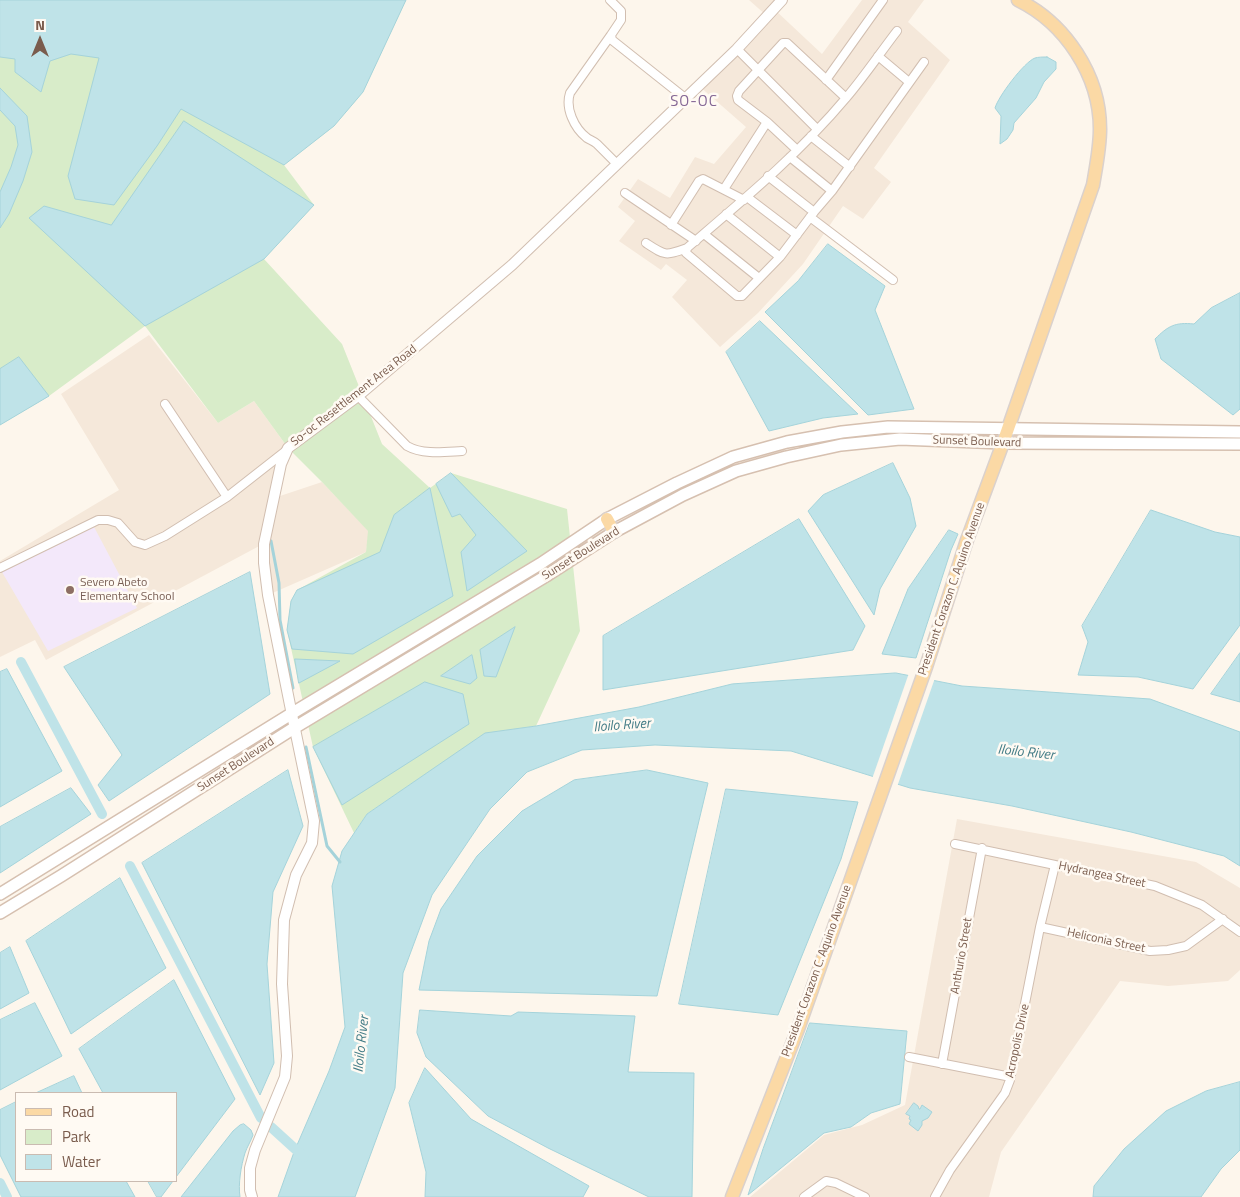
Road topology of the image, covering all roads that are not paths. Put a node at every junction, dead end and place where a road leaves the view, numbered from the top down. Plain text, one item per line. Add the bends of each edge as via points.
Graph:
1 (610, 0) edge
2 (782, 0) edge
3 (883, 0) edge
4 (1018, 0) edge
5 (897, 31) dead end
6 (612, 35) junction
7 (737, 49) junction
8 (878, 56) junction
9 (924, 62) dead end
10 (758, 69) junction
11 (826, 80) junction
12 (909, 82) junction
13 (685, 98) junction
14 (846, 98) junction
15 (767, 122) junction
16 (817, 129) junction
17 (812, 136) junction
18 (797, 150) junction
19 (790, 157) junction
20 (616, 163) junction
21 (850, 167) junction
22 (768, 176) junction
23 (724, 189) junction
24 (832, 191) junction
25 (625, 194) dead end
26 (746, 198) junction
27 (726, 214) junction
28 (812, 214) junction
29 (671, 225) junction
30 (704, 234) junction
31 (797, 235) junction
32 (696, 241) junction
33 (646, 243) dead end
34 (687, 248) junction
35 (780, 257) junction
36 (759, 278) junction
37 (893, 280) dead end
38 (358, 396) junction
39 (165, 404) dead end
40 (1008, 430) junction
41 (1240, 432) edge
42 (1003, 443) junction
43 (1240, 444) edge
44 (288, 448) junction
45 (462, 451) dead end
46 (227, 497) junction
47 (607, 519) junction
48 (614, 532) junction
49 (0, 568) edge
50 (291, 714) junction
51 (294, 728) junction
52 (955, 844) dead end
53 (982, 848) junction
54 (1055, 865) junction
55 (0, 894) edge
56 (0, 913) edge
57 (1223, 919) junction
58 (1040, 927) junction
59 (1240, 932) edge
60 (909, 1057) dead end
61 (942, 1064) junction
62 (1010, 1077) junction
63 (862, 1196) edge
64 (252, 1197) edge
65 (732, 1197) edge
66 (804, 1197) edge
67 (935, 1197) edge

1 - 6 street via 621,11 621,20
2 - 7 street, So-oc Resettlement Area Road
3 - 11 street
4 - 40 main road, President Corazon C. Aquino Avenue via 1061,32 1084,64 1097,96 1100,127 1093,186
5 - 8 street
6 - 13 street via 612,40
6 - 20 street via 568,99 569,113 575,124 586,138 595,142
7 - 10 street
7 - 13 street, So-oc Resettlement Area Road
8 - 12 street
8 - 14 street
9 - 12 street
10 - 11 street via 785,42
10 - 15 street via 737,96
10 - 16 street
11 - 14 street
12 - 21 street
13 - 20 street, So-oc Resettlement Area Road
14 - 16 street
15 - 18 street
15 - 23 street
16 - 17 street
17 - 18 street
17 - 21 street
18 - 19 street
19 - 22 street
19 - 24 street
20 - 38 street, So-oc Resettlement Area Road via 512,265
21 - 24 street
22 - 26 street
22 - 28 street
23 - 26 street
23 - 29 street via 701,180
24 - 28 street
25 - 29 street
26 - 27 street
26 - 31 street
27 - 30 street
27 - 35 street
28 - 31 street
28 - 37 street
29 - 32 street
30 - 32 street
30 - 36 street
31 - 35 street
32 - 34 street
33 - 34 street via 667,255
34 - 36 street via 686,253 737,296 742,296
35 - 36 street
38 - 44 street, So-oc Resettlement Area Road
38 - 45 street via 406,446 420,452
39 - 46 street
40 - 41 main road, Sunset Boulevard
40 - 42 main road, President Corazon C. Aquino Avenue
40 - 47 main road, Sunset Boulevard via 888,427 787,442 733,457
42 - 43 main road, Sunset Boulevard
42 - 48 main road, Sunset Boulevard via 900,439 786,456 736,471
42 - 65 main road, President Corazon C. Aquino Avenue via 798,1029
44 - 46 street
44 - 50 street, So-oc Resettlement Area Road via 281,464 264,544 268,595
46 - 49 street via 145,545 135,542 118,524 98,520
47 - 48 main road
47 - 50 main road, Sunset Boulevard via 540,564
48 - 51 main road, Sunset Boulevard
50 - 51 street, So-oc Resettlement Area Road
50 - 55 main road, Sunset Boulevard
51 - 56 main road, Sunset Boulevard
51 - 64 street, So-oc Resettlement Area Road via 314,821 312,843 296,875 284,920 285,1077 254,1150 250,1168
52 - 53 street, Hydrangea Street
53 - 54 street, Hydrangea Street
53 - 61 street, Anthurio Street
54 - 57 street, Hydrangea Street via 1155,886 1202,905
54 - 58 street, Acropolis Drive
57 - 58 street, Heliconia Street via 1186,946 1150,951
57 - 59 street, Hydrangea Street
58 - 62 street, Acropolis Drive
60 - 61 street
61 - 62 street
62 - 67 street, Acropolis Drive via 1005,1093 950,1170
63 - 66 street via 826,1181

